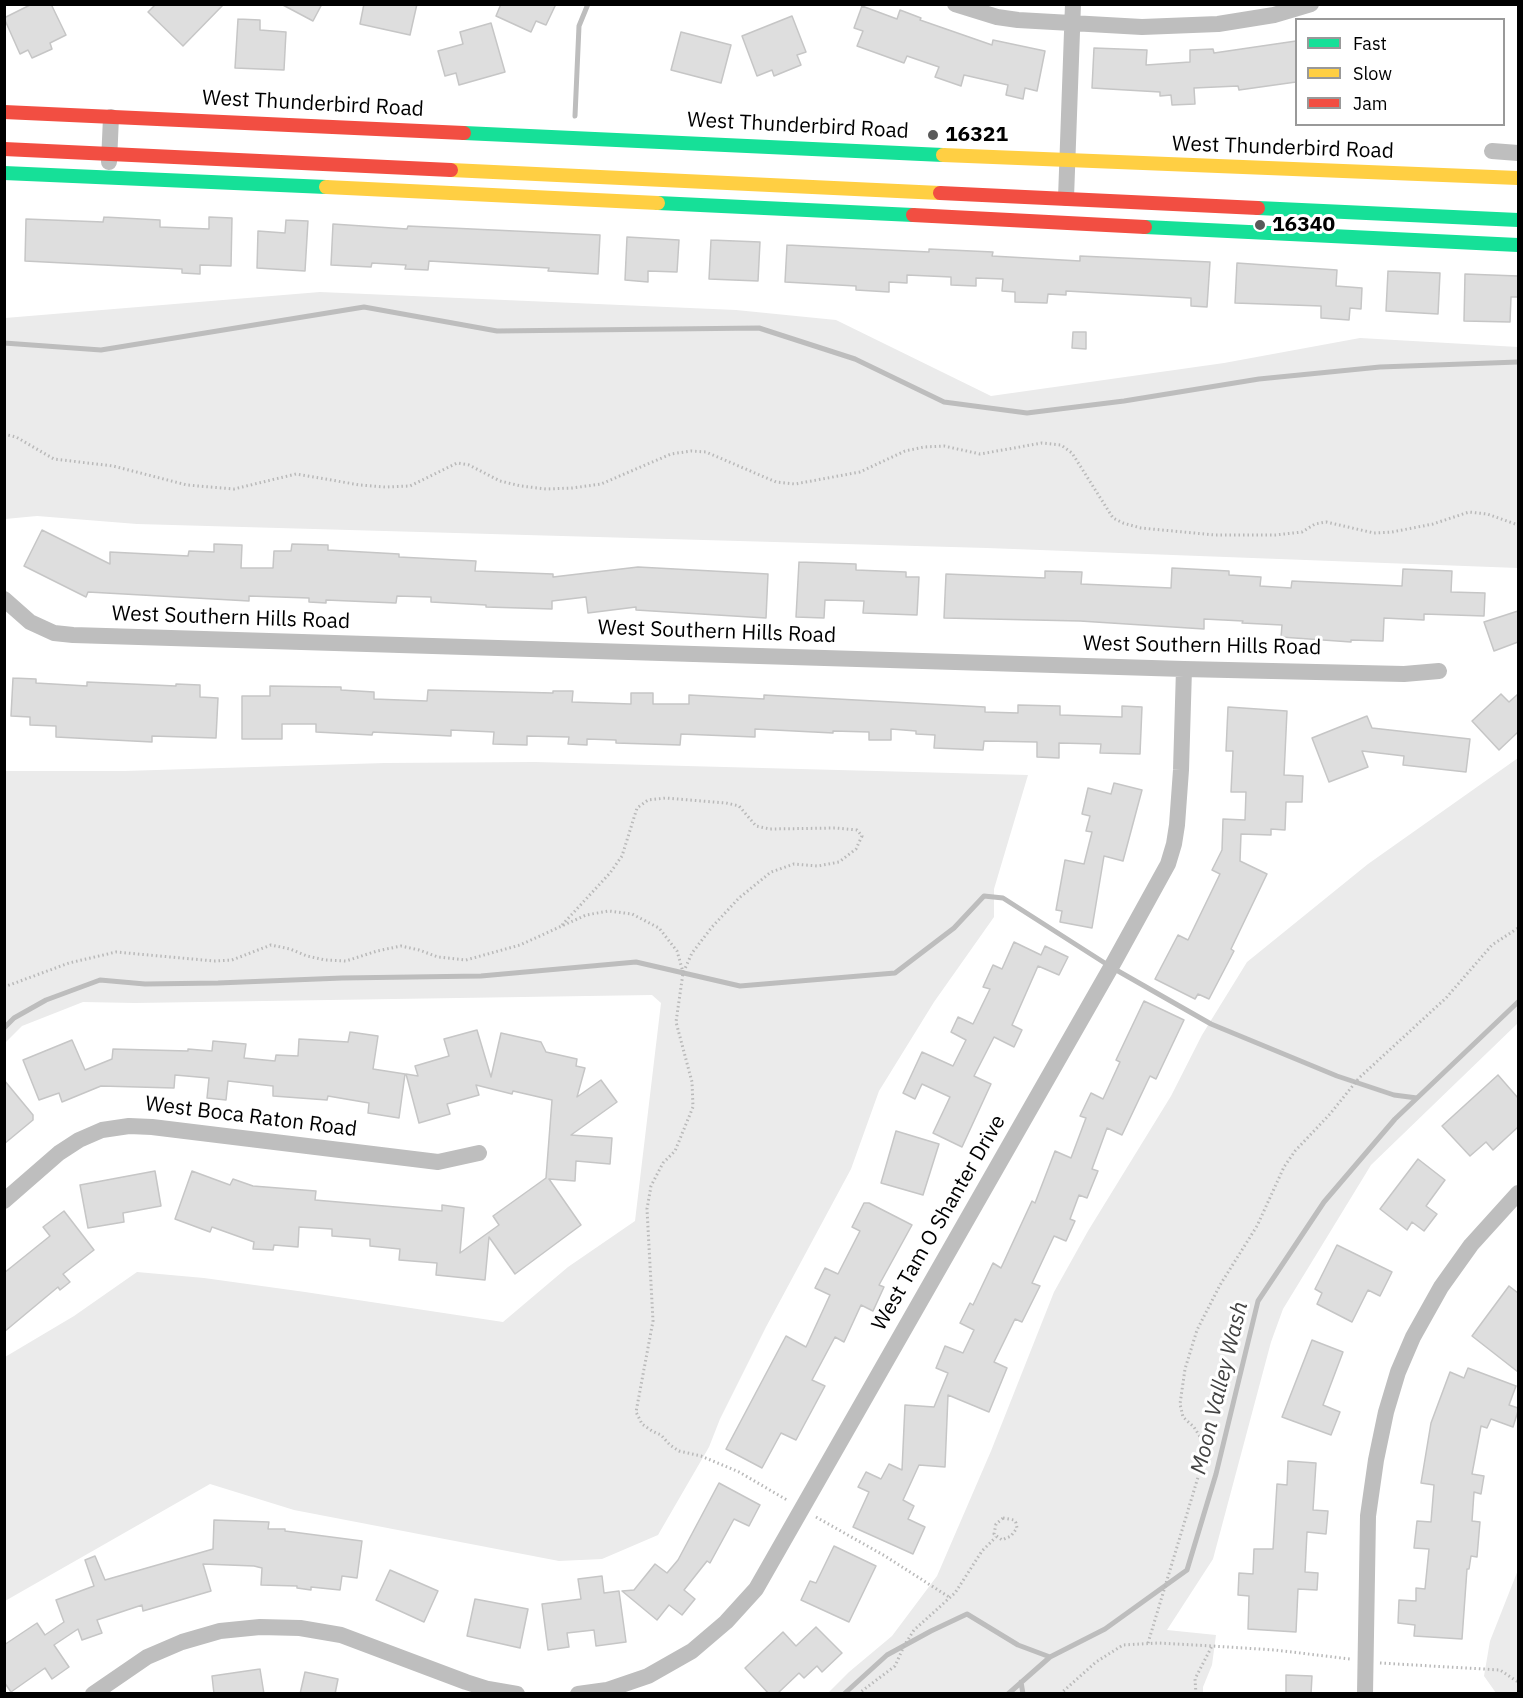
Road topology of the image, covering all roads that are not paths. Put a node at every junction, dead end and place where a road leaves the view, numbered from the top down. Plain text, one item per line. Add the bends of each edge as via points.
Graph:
1 (955, 4) edge
2 (1073, 4) edge
3 (1311, 4) edge
4 (1072, 24) junction
5 (4, 112) edge
6 (111, 117) junction
7 (4, 149) edge
8 (1491, 151) dead end
9 (1518, 153) edge
10 (109, 155) junction
11 (1067, 161) junction
12 (4, 173) edge
13 (108, 178) junction
14 (1518, 178) edge
15 (1152, 197) junction
16 (1066, 198) junction
17 (1518, 220) edge
18 (1151, 227) junction
19 (1518, 245) edge
20 (4, 599) edge
21 (1184, 669) junction
22 (1439, 671) dead end
23 (479, 1153) dead end
24 (1518, 1193) edge
25 (4, 1201) edge
26 (487, 1691) edge
27 (93, 1694) edge
28 (517, 1694) edge
29 (578, 1694) edge
30 (1365, 1694) edge

1 - 4 street via 997,17
2 - 4 street
3 - 4 street via 1218,24
4 - 11 street
5 - 6 main road, West Thunderbird Road
6 - 10 street
6 - 11 main road, West Thunderbird Road via 604,145
7 - 10 main road
8 - 9 street
10 - 13 street
10 - 16 main road via 603,172
11 - 14 main road, West Thunderbird Road via 1153,170
11 - 16 street
12 - 13 main road
13 - 18 main road
15 - 16 main road
15 - 17 main road
15 - 18 street
18 - 19 main road
20 - 21 street, West Southern Hills Road via 30,622 54,633 73,635
21 - 22 street, West Southern Hills Road via 1404,674
21 - 29 street, West Tam O Shanter Drive via 1177,825 1168,864 756,1589 692,1651 648,1676 607,1690
23 - 25 street, West Boca Raton Road via 438,1162 129,1126 102,1130 79,1140
24 - 30 street via 1471,1245 1441,1287 1398,1372 1378,1449 1368,1516
26 - 27 street via 341,1635 260,1627 220,1631 182,1642 147,1658
26 - 28 street

